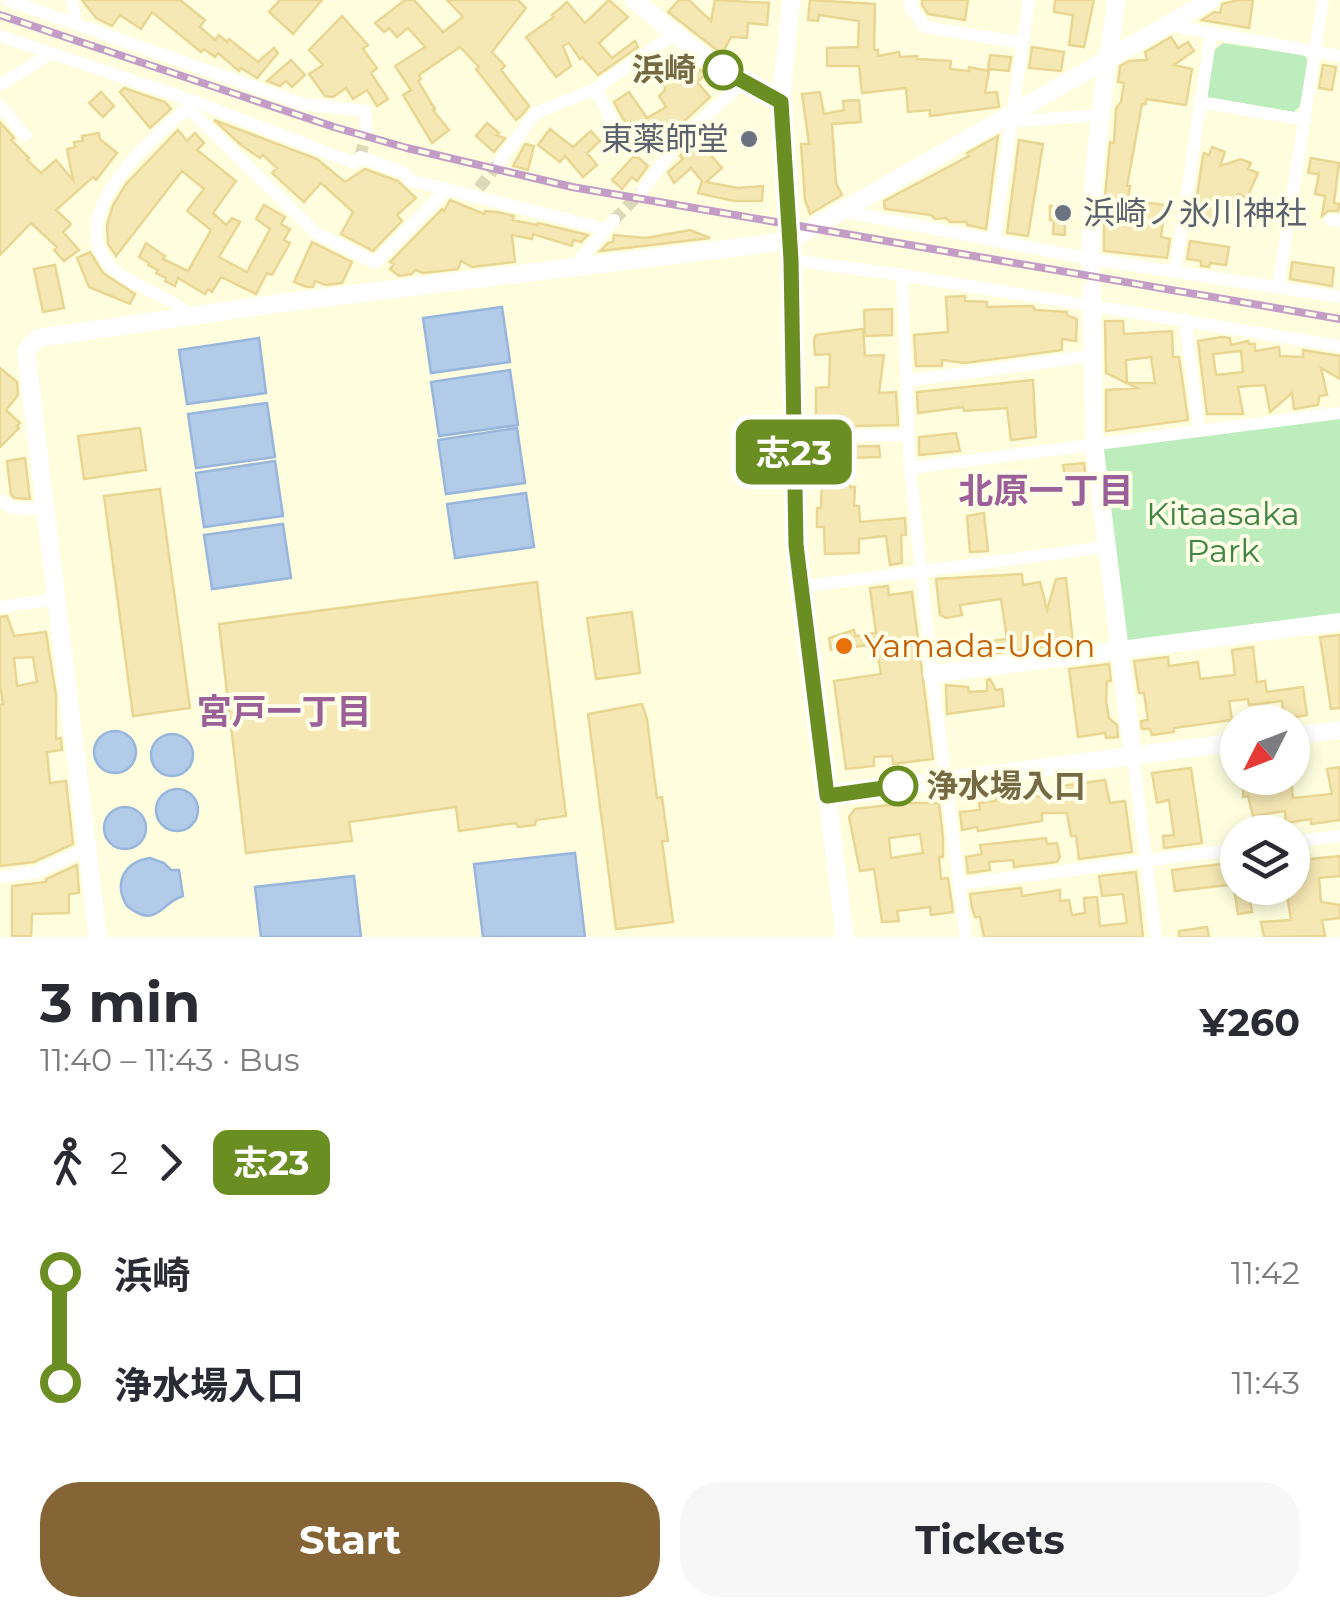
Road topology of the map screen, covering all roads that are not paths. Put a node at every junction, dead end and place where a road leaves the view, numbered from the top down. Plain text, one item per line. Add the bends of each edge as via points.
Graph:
1 (8, 0) edge
2 (72, 0) edge
3 (634, 0) edge
4 (791, 0) edge
5 (912, 0) edge
6 (1028, 0) edge
7 (1117, 0) edge
8 (1211, 0) edge
9 (1323, 0) edge
10 (1172, 21) junction
11 (76, 24) junction
12 (1211, 34) junction
13 (674, 35) junction
14 (0, 36) edge
15 (1022, 43) junction
16 (1314, 51) junction
17 (50, 54) junction
18 (1340, 56) edge
19 (1109, 57) junction
20 (743, 82) junction
21 (0, 85) edge
22 (596, 89) junction
23 (781, 102) junction
24 (1200, 102) junction
25 (192, 105) junction
26 (0, 106) edge
27 (1010, 113) junction
28 (1098, 116) junction
29 (1305, 120) junction
30 (366, 130) dead end
31 (25, 135) dead end
32 (636, 148) dead end
33 (499, 162) tunnel mouth
34 (447, 190) junction
35 (642, 191) tunnel mouth
36 (838, 210) junction
37 (994, 240) junction
38 (790, 250) junction
39 (1091, 264) junction
40 (577, 268) junction
41 (1175, 271) junction
42 (902, 274) junction
43 (1278, 287) junction
44 (1092, 297) junction
45 (1340, 297) edge
46 (191, 316) junction
47 (1185, 319) junction
48 (1340, 346) edge
49 (1092, 356) junction
50 (905, 381) junction
51 (1340, 413) edge
52 (1199, 430) junction
53 (908, 435) junction
54 (794, 437) junction
55 (1094, 443) junction
56 (910, 468) junction
57 (0, 500) edge
58 (44, 509) junction
59 (1106, 547) junction
60 (920, 570) junction
61 (799, 586) junction
62 (54, 599) junction
63 (0, 607) edge
64 (1340, 622) edge
65 (1120, 651) junction
66 (932, 674) junction
67 (1340, 730) edge
68 (1310, 734) edge
69 (1220, 744) edge
70 (1133, 755) junction
71 (945, 780) junction
72 (827, 796) junction
73 (1340, 836) edge
74 (1310, 840) edge
75 (87, 849) junction
76 (1220, 851) edge
77 (1146, 860) junction
78 (0, 877) edge
79 (959, 884) junction
80 (98, 937) edge
81 (846, 937) edge
82 (966, 937) edge
83 (1156, 937) edge

1 - 11 street
2 - 11 street
3 - 13 street
4 - 23 street
5 - 15 street via 925,27
6 - 15 street
7 - 19 street
8 - 10 street
9 - 16 street
10 - 12 street
10 - 19 street
11 - 30 street via 302,104 365,111
12 - 16 street
12 - 24 street
13 - 20 street
13 - 22 street
14 - 17 street
15 - 27 street
16 - 18 street
16 - 29 street
17 - 21 street
17 - 25 street
19 - 27 street
19 - 28 street
20 - 23 street
20 - 35 street via 676,144
22 - 32 street
22 - 33 street via 536,114
23 - 38 street
24 - 29 street
24 - 41 street
25 - 34 street
25 - 34 street via 315,232 376,262
25 - 46 street via 152,138 101,204 95,234 115,272
26 - 31 street
27 - 28 street via 1020,120
27 - 36 street
27 - 37 street
28 - 39 street
29 - 43 street
34 - 40 street via 610,224
36 - 37 street
36 - 38 street
37 - 39 street
38 - 40 street
38 - 42 street
38 - 54 street
39 - 41 street
40 - 46 street
41 - 43 street
42 - 44 street
42 - 50 street
43 - 45 street
44 - 47 street
44 - 49 street
46 - 58 street via 31,343 26,351
47 - 48 street
47 - 52 street
49 - 50 street
49 - 55 street
50 - 53 street
51 - 52 street
52 - 55 street
53 - 54 street
53 - 56 street
54 - 61 street
55 - 56 street
55 - 59 street
56 - 60 street
57 - 58 street via 12,508
58 - 62 street
59 - 60 street
59 - 65 street
60 - 61 street
60 - 66 street
61 - 72 street
62 - 63 street
62 - 75 street
64 - 65 street
65 - 66 street
65 - 70 street
66 - 71 street
67 - 68 street
69 - 70 street
70 - 71 street
70 - 77 street
71 - 72 street
71 - 79 street
72 - 81 street
73 - 74 street
75 - 78 street via 37,872
75 - 80 street
76 - 77 street
77 - 79 street
77 - 83 street
79 - 82 street

